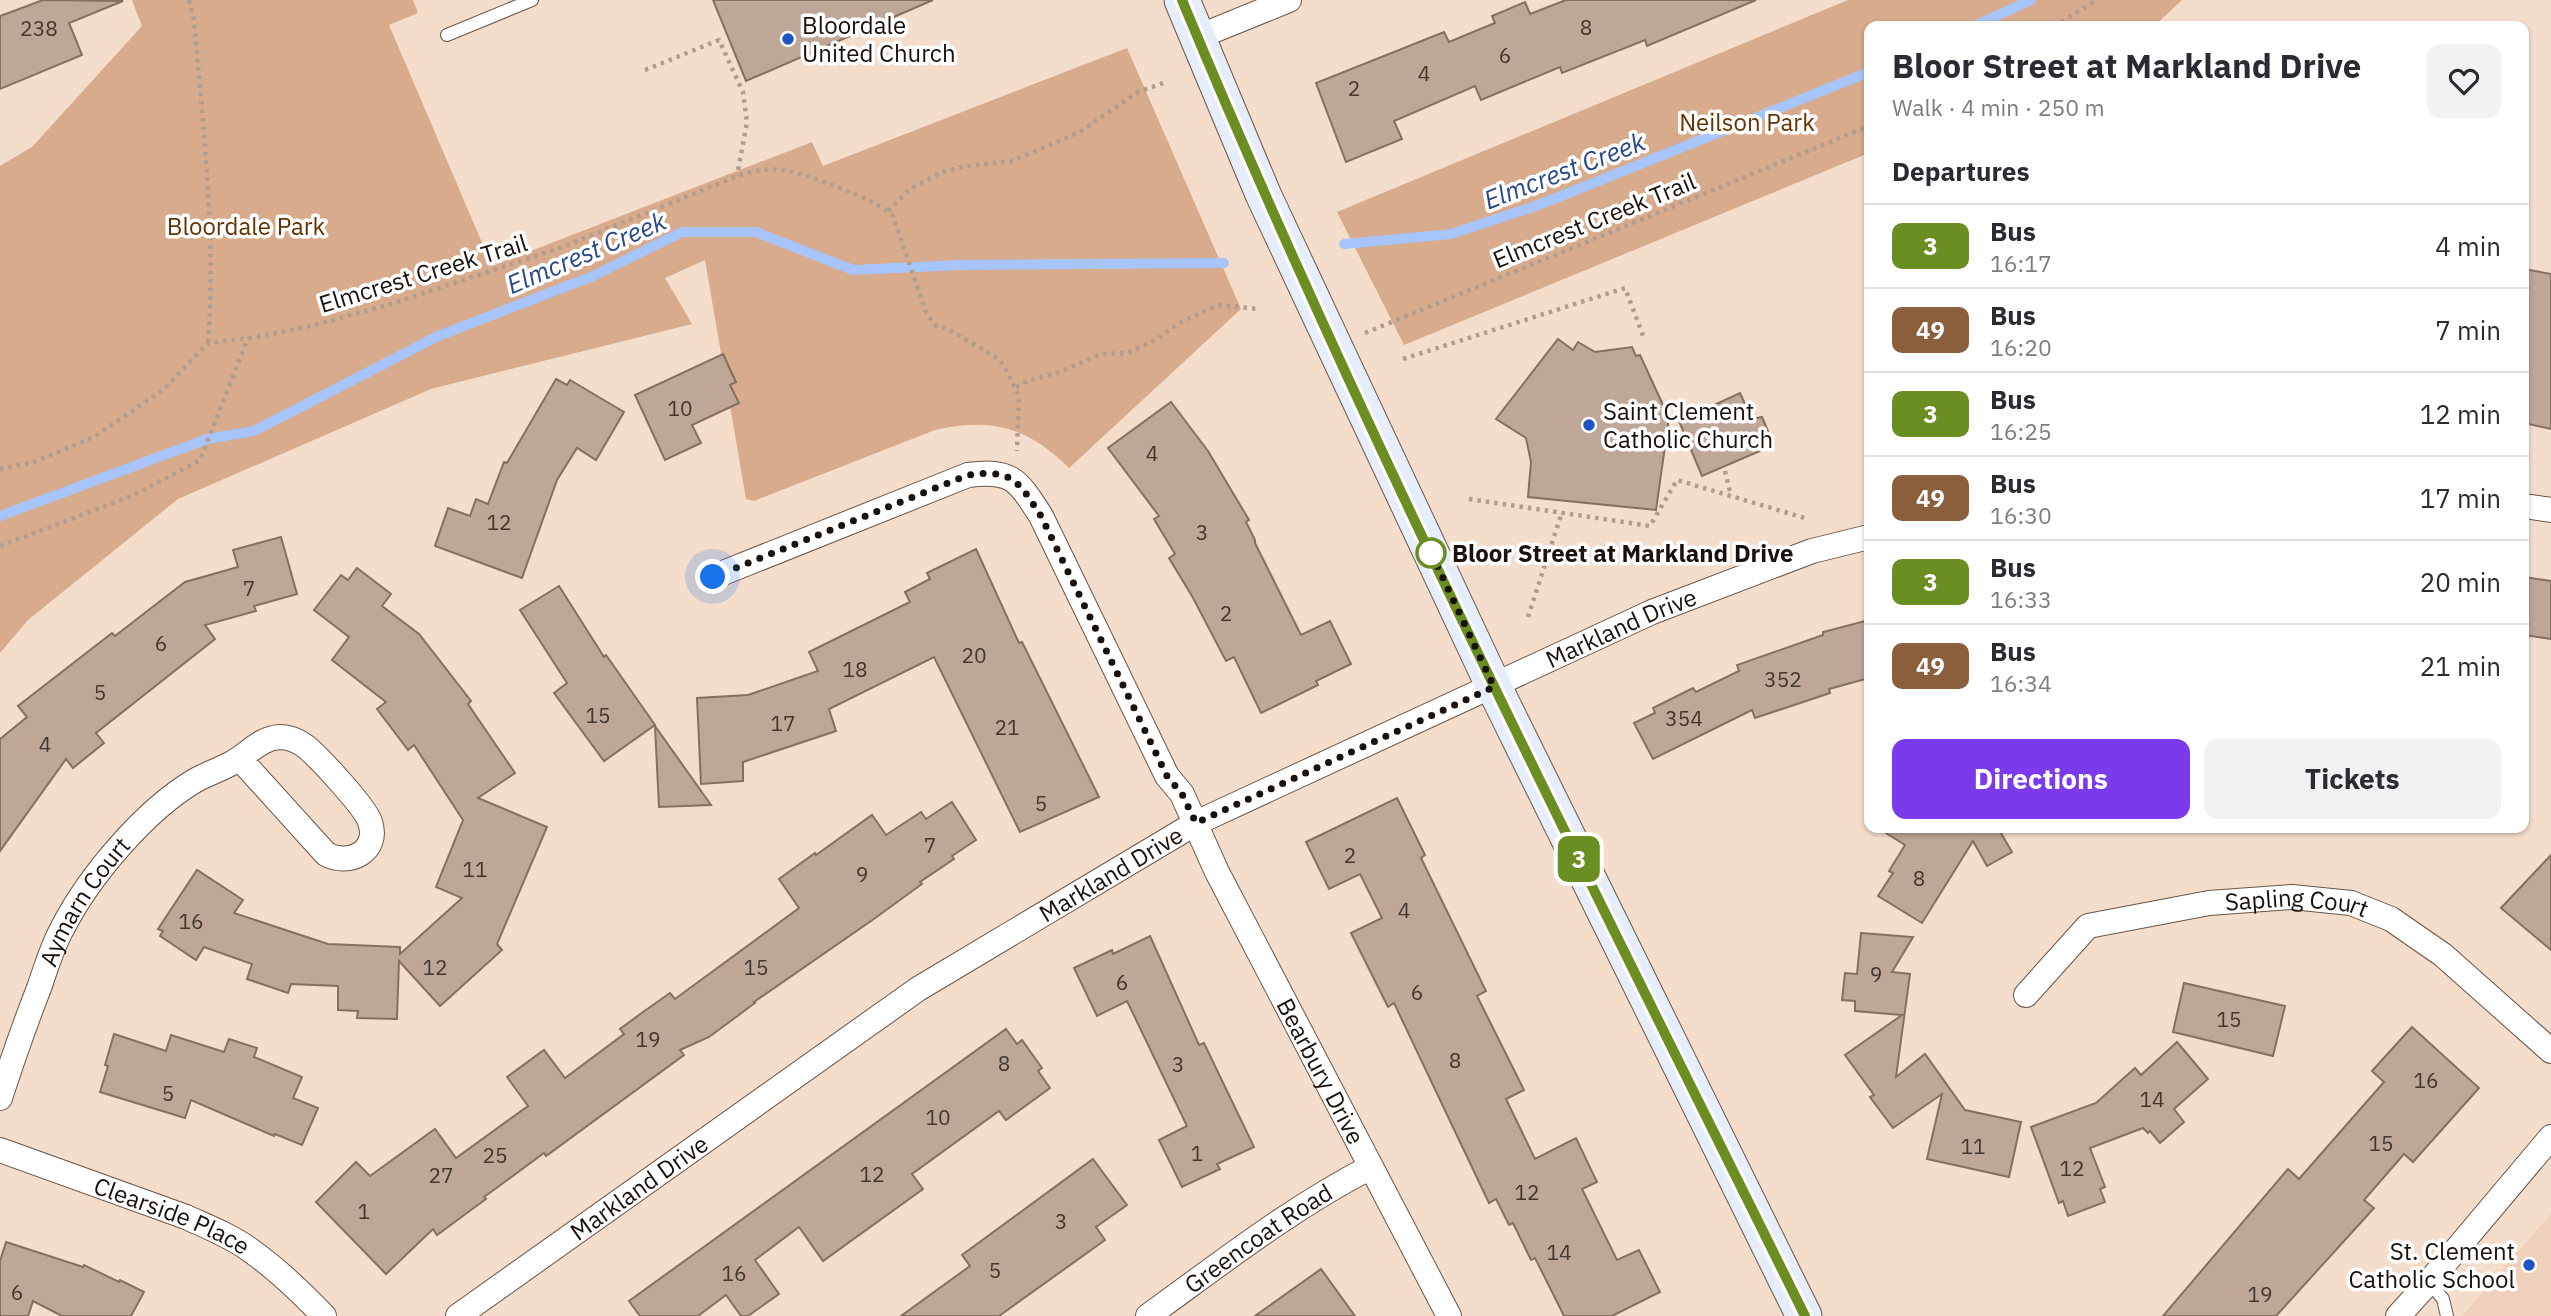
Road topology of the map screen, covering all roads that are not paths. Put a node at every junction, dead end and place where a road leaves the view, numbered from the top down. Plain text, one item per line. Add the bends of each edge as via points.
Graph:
1 (532, 0) edge
2 (1182, 0) edge
3 (1289, 0) edge
4 (447, 35) dead end
5 (1198, 37) junction
6 (2529, 507) edge
7 (2551, 510) edge
8 (1864, 538) edge
9 (713, 577) dead end
10 (1494, 687) junction
11 (240, 759) junction
12 (1196, 823) junction
13 (2026, 995) dead end
14 (2551, 1051) edge
15 (0, 1098) edge
16 (2551, 1137) edge
17 (0, 1150) edge
18 (1371, 1167) junction
19 (2429, 1282) junction
20 (324, 1316) edge
21 (458, 1316) edge
22 (1148, 1316) edge
23 (1449, 1316) edge
24 (1804, 1316) edge
25 (2398, 1316) edge
26 (2446, 1316) edge

1 - 4 lane
2 - 5 main road
3 - 5 street
5 - 10 main road via 1263,194
6 - 7 street
8 - 10 street, Markland Drive via 1812,551 1652,612
9 - 12 street, Bearbury Drive via 968,475 991,472 1014,479 1041,516 1167,776
10 - 12 street, Markland Drive
10 - 24 main road
11 - 11 street, Aymarn Court via 332,858 347,860 367,848 372,833 369,818 304,745 289,738 273,738
11 - 15 street, Aymarn Court via 195,781 153,813 91,880 61,930
12 - 18 street, Bearbury Drive via 1217,872
12 - 21 street, Markland Drive via 918,989
13 - 14 street, Sapling Court via 2088,926 2209,903 2292,897 2351,902 2391,919 2443,955
16 - 19 street
17 - 20 street, Clearside Place via 213,1229 257,1255
18 - 22 street, Greencoat Road via 1253,1239
18 - 23 street, Bearbury Drive
19 - 25 street
19 - 26 lane via 2443,1299

